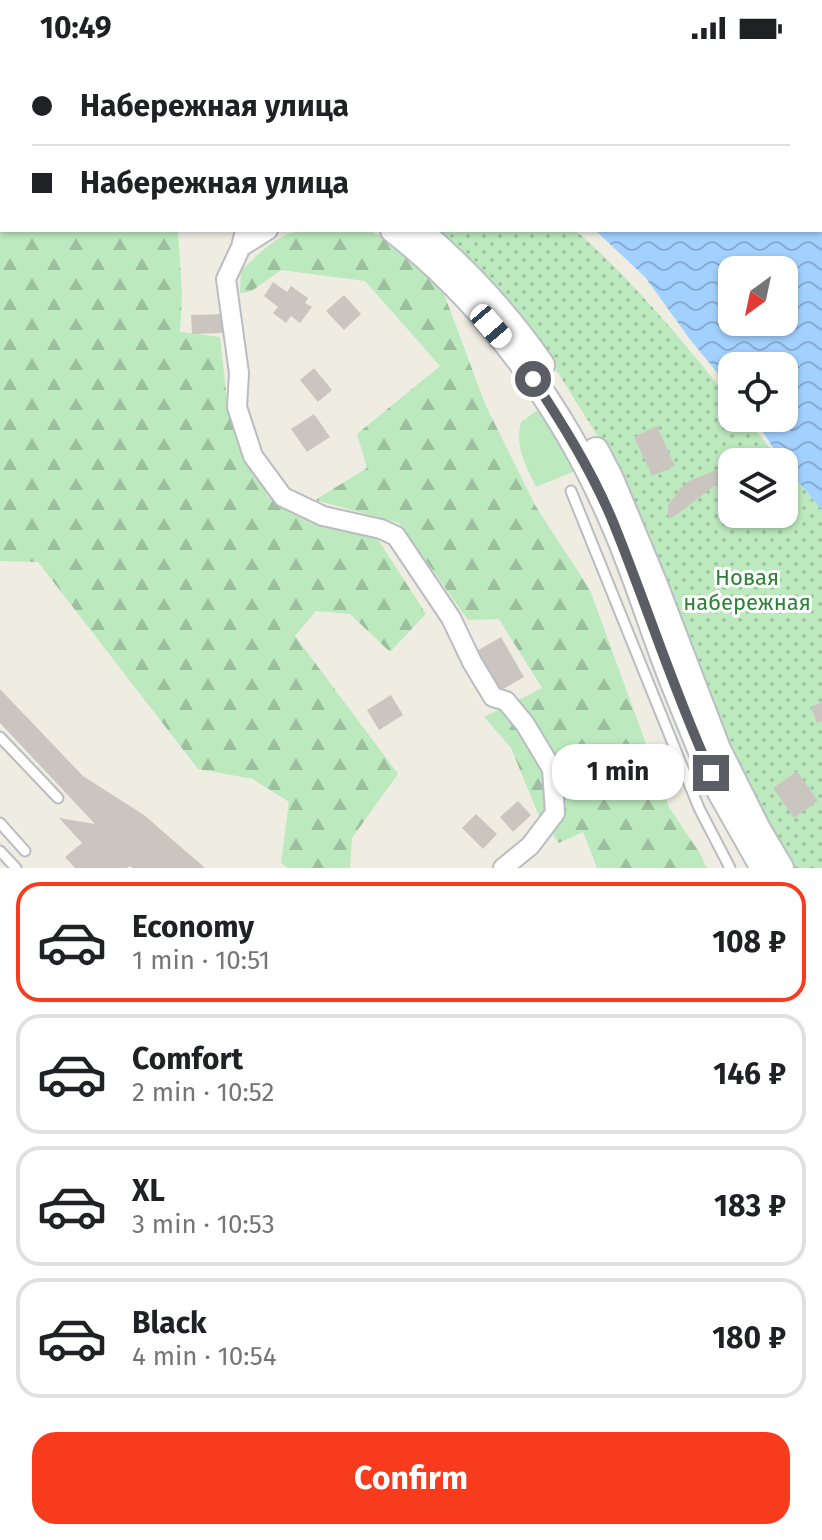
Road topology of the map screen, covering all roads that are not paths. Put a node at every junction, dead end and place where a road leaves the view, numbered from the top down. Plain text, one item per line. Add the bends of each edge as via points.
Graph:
1 (395, 232) edge
2 (421, 232) edge
3 (243, 238) edge
4 (604, 483) junction
5 (571, 491) dead end
6 (0, 737) edge
7 (58, 798) dead end
8 (0, 823) edge
9 (0, 851) edge
10 (25, 851) dead end
11 (16, 868) edge
12 (503, 868) edge
13 (730, 868) edge
14 (763, 868) edge
15 (781, 868) edge

1 - 4 street via 460,290 507,345
2 - 4 street via 521,335 575,415
3 - 12 street via 226,279 239,373 237,407 253,456 283,497 323,516 396,536 451,618 493,697 506,701 525,724 552,769 555,813 530,846
4 - 14 street via 610,515 702,754
4 - 15 street via 654,582 718,749
5 - 13 lane via 699,808
6 - 7 lane
8 - 10 lane
9 - 11 lane

